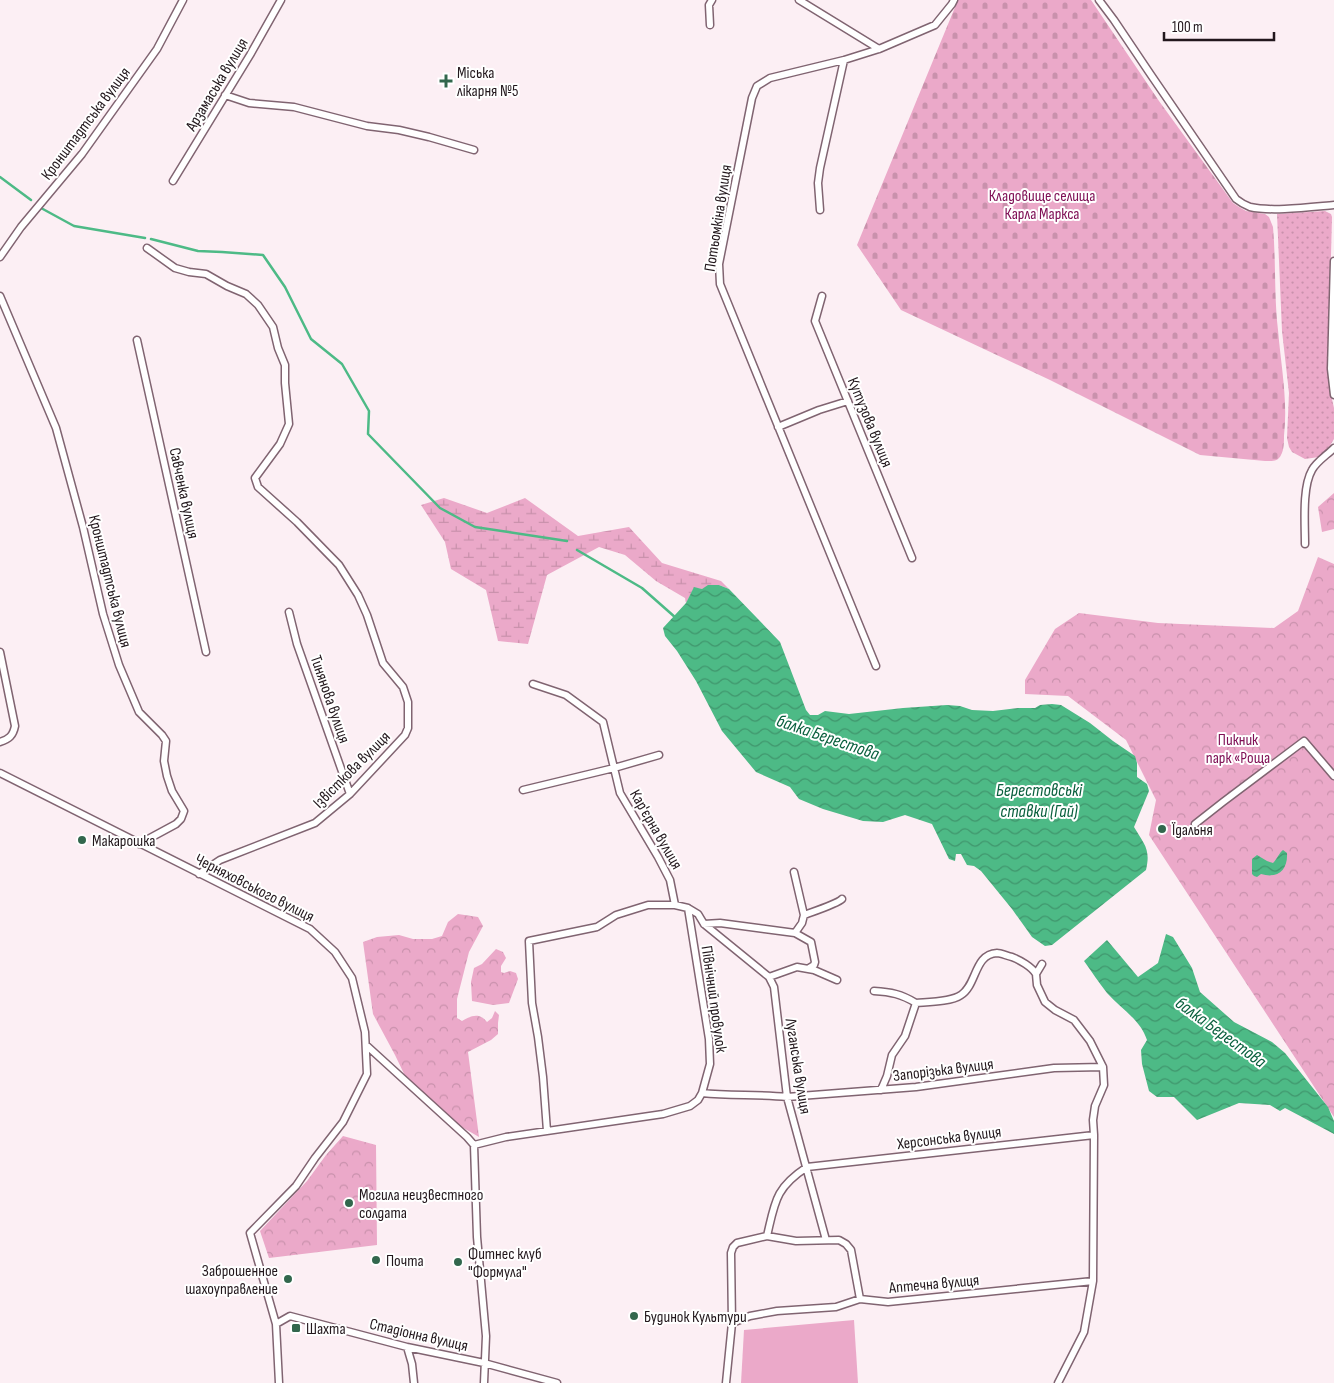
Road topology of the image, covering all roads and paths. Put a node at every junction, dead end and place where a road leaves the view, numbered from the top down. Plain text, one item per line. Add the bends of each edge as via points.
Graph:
1 (183, 0) edge
2 (281, 0) edge
3 (712, 0) edge
4 (799, 0) edge
5 (1099, 0) edge
6 (951, 1) edge
7 (710, 25) dead end
8 (879, 49) junction
9 (844, 60) junction
10 (225, 95) junction
11 (474, 150) dead end
12 (173, 181) dead end
13 (1334, 205) edge
14 (820, 210) dead end
15 (147, 248) dead end
16 (0, 257) edge
17 (1334, 260) edge
18 (0, 296) edge
19 (822, 296) dead end
20 (137, 340) dead end
21 (1332, 369) edge
22 (1334, 395) edge
23 (848, 401) junction
24 (778, 427) junction
25 (1334, 448) edge
26 (1305, 544) dead end
27 (912, 558) dead end
28 (290, 612) dead end
29 (0, 652) edge
30 (206, 652) dead end
31 (876, 666) dead end
32 (533, 684) dead end
33 (0, 742) edge
34 (659, 755) dead end
35 (614, 768) junction
36 (0, 773) edge
37 (1334, 776) edge
38 (523, 790) dead end
39 (350, 794) junction
40 (1195, 824) dead end
41 (139, 844) junction
42 (794, 872) dead end
43 (200, 874) junction
44 (842, 899) dead end
45 (675, 905) junction
46 (688, 908) junction
47 (804, 915) junction
48 (704, 924) junction
49 (795, 933) junction
50 (1042, 964) dead end
51 (809, 968) junction
52 (1036, 974) junction
53 (769, 977) junction
54 (837, 980) dead end
55 (874, 991) dead end
56 (916, 1003) junction
57 (366, 1045) junction
58 (1103, 1067) junction
59 (881, 1090) junction
60 (702, 1093) junction
61 (787, 1098) junction
62 (547, 1131) junction
63 (1094, 1134) junction
64 (474, 1145) junction
65 (807, 1167) junction
66 (767, 1236) junction
67 (826, 1240) junction
68 (1093, 1281) junction
69 (860, 1299) junction
70 (732, 1323) junction
71 (276, 1324) junction
72 (407, 1347) junction
73 (484, 1363) junction
74 (279, 1383) edge
75 (414, 1383) edge
76 (484, 1383) edge
77 (557, 1383) edge
78 (726, 1383) edge
79 (1058, 1383) edge

1 - 16 street, Кронштадтська вулиця via 157,49 82,154
2 - 10 street, Арзамаська вулиця
3 - 7 street via 709,5
4 - 8 street
5 - 13 street via 1236,199 1251,207
6 - 8 street, Потьомкіна вулиця via 935,25
8 - 9 street, Потьомкіна вулиця
9 - 14 street via 820,168
9 - 24 street, Потьомкіна вулиця via 770,78 757,86 719,264 720,284
10 - 11 street via 249,103 294,108 407,132
10 - 12 street, Арзамаська вулиця
15 - 39 street, Iзвiсткова вулиця via 176,268 206,274 246,294 274,327 285,365 289,424 280,444 255,478 258,487 339,565 358,594 380,657 403,687 408,702 405,735
17 - 21 street
18 - 41 street, Кронштадтська вулиця via 56,428 119,665 139,712 166,741 166,776 184,812 176,824
19 - 23 street, Кутузова вулиця via 815,321
20 - 30 street, Савченка вулиця
21 - 22 street
23 - 24 street
23 - 27 street, Кутузова вулиця
24 - 31 street, Потьомкіна вулиця
25 - 26 street via 1312,468 1308,480
28 - 39 street, Тинянова вулиця via 297,644
29 - 33 street via 14,726 13,735
32 - 35 street, Кар'єрна вулиця via 566,695 603,722
34 - 35 street
35 - 38 street
35 - 45 street, Кар'єрна вулиця via 620,793 670,880
36 - 41 street, Черняховського вулиця
37 - 40 street via 1304,740
39 - 43 street, Iзвiсткова вулиця via 315,823 220,860
41 - 43 street, Черняховського вулиця
42 - 47 street
43 - 57 street, Черняховського вулиця via 310,929 335,952 352,978
44 - 47 street
45 - 46 street
45 - 62 street via 648,905 616,915 598,927 529,941 532,1003 540,1045
46 - 48 street via 698,914
46 - 60 street, Північний провулок via 709,1038 710,1064
47 - 49 street
48 - 49 street via 720,923
48 - 53 street
49 - 51 street via 811,942 815,962
50 - 52 street
51 - 53 street via 796,967
51 - 54 street
52 - 56 street via 1016,959 998,953 986,956 980,963 962,995
52 - 58 street via 1045,1002 1074,1020
53 - 61 street, Луганська вулиця via 774,987
55 - 56 street via 894,992
56 - 59 street via 905,1036 892,1055
57 - 64 street
57 - 71 street, Черняховського вулиця via 367,1074 343,1122 296,1186 250,1233
58 - 59 street, Запорізька вулиця via 1054,1068
58 - 63 street via 1104,1085 1095,1106
59 - 61 street, Запорізька вулиця
60 - 61 street, Запорізька вулиця
60 - 62 street via 690,1106 663,1114
61 - 65 street, Луганська вулиця
62 - 64 street
63 - 65 street, Херсонська вулиця
63 - 68 street
64 - 73 street via 477,1238 486,1336
65 - 66 street via 784,1185 775,1201
65 - 67 street, Луганська вулиця
66 - 67 street via 796,1241
66 - 70 street via 737,1243 733,1247
67 - 69 street via 839,1240 851,1250
68 - 69 street, Аптечна вулиця via 888,1302
68 - 79 street via 1084,1332
69 - 70 street, Аптечна вулиця via 836,1307 750,1316
70 - 78 street
71 - 72 street, Стадіонна вулиця via 290,1316
71 - 74 street
72 - 73 street, Стадіонна вулиця
72 - 75 street
73 - 76 street
73 - 77 street, Стадіонна вулиця

